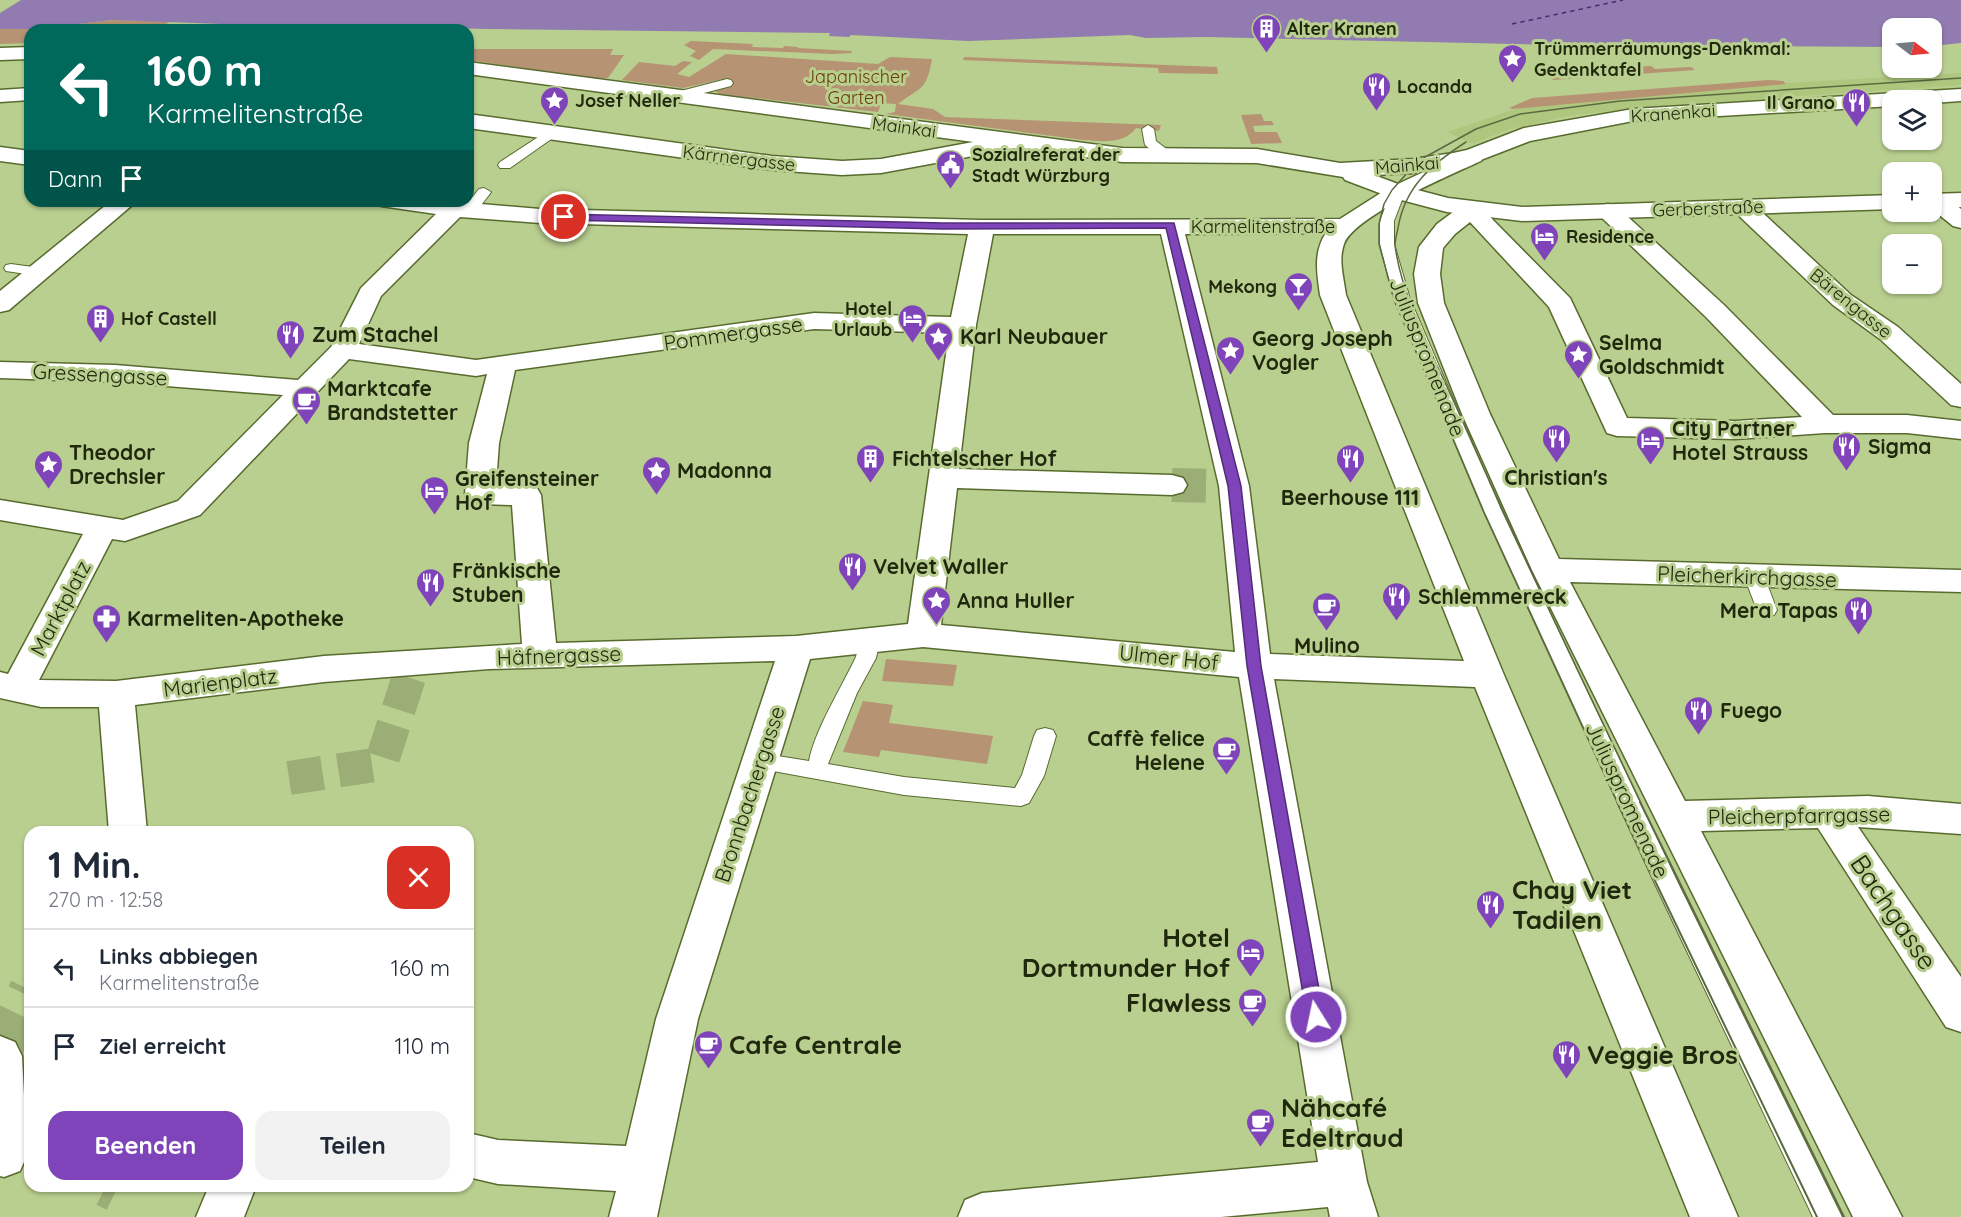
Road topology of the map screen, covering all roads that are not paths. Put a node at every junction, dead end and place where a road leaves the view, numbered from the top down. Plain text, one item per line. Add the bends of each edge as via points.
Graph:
1 (24, 52) edge
2 (0, 54) edge
3 (474, 69) edge
4 (727, 83) dead end
5 (24, 94) edge
6 (1961, 95) edge
7 (1, 96) edge
8 (677, 96) junction
9 (474, 122) edge
10 (1148, 129) dead end
11 (552, 132) junction
12 (1011, 142) junction
13 (0, 154) edge
14 (1473, 156) junction
15 (24, 157) edge
16 (1168, 157) junction
17 (505, 165) dead end
18 (1340, 170) junction
19 (484, 192) dead end
20 (1398, 192) junction
21 (474, 200) edge
22 (1942, 200) edge
23 (1961, 200) edge
24 (1882, 202) edge
25 (1942, 206) edge
26 (118, 207) edge
27 (437, 207) edge
28 (465, 207) edge
29 (1743, 207) junction
30 (1472, 209) junction
31 (461, 210) junction
32 (1608, 211) junction
33 (1522, 214) junction
34 (1961, 221) edge
35 (1171, 225) junction
36 (1345, 226) junction
37 (981, 227) junction
38 (11, 268) dead end
39 (40, 272) junction
40 (0, 304) edge
41 (963, 325) junction
42 (344, 350) junction
43 (503, 363) junction
44 (0, 370) edge
45 (306, 389) junction
46 (1961, 399) edge
47 (1825, 423) junction
48 (1961, 430) edge
49 (945, 478) junction
50 (1172, 485) tunnel mouth
51 (0, 510) edge
52 (114, 529) junction
53 (1548, 570) junction
54 (1754, 576) junction
55 (1956, 590) edge
56 (1767, 610) dead end
57 (923, 635) junction
58 (870, 639) junction
59 (796, 648) junction
60 (540, 655) junction
61 (1254, 666) junction
62 (324, 669) joint
63 (1486, 675) junction
64 (19, 689) edge
65 (116, 694) junction
66 (1045, 736) dead end
67 (819, 760) dead end
68 (759, 761) junction
69 (1827, 811) junction
70 (1674, 818) junction
71 (1961, 819) edge
72 (127, 826) edge
73 (1961, 1013) edge
74 (0, 1056) edge
75 (474, 1156) edge
76 (11, 1158) edge
77 (642, 1170) junction
78 (230, 1192) edge
79 (1349, 1199) edge
80 (220, 1217) edge
81 (633, 1217) edge
82 (982, 1217) edge
83 (1714, 1217) edge
84 (1828, 1217) edge
85 (1878, 1217) edge

1 - 2 street
3 - 8 street, Mainkai
4 - 8 lane
5 - 7 street
6 - 14 street, Kranenkai via 1633,115 1524,135
8 - 12 street, Mainkai
9 - 11 street, Kärrnergasse
10 - 16 lane via 1150,142
11 - 12 street, Kärrnergasse via 772,163 842,168 881,166
11 - 17 lane
12 - 16 street, Mainkai
13 - 15 street
14 - 18 street, Mainkai via 1413,166
14 - 20 street, Kranenkai
14 - 33 street, Gerberstraße via 1445,176 1445,188 1450,194 1475,207
16 - 18 street, Mainkai via 1257,156
18 - 20 street, Mainkai
19 - 21 lane
20 - 30 street, Gerberstraße
20 - 36 street
20 - 84 lane, Juliuspromenade via 1387,221 1387,244 1402,299 1498,523
22 - 23 street
24 - 29 street, Gerberstraße
25 - 34 street
26 - 39 street
27 - 31 street, Karmelitenstraße
28 - 31 lane
29 - 32 street, Gerberstraße
29 - 46 street, Bärengasse via 1842,300 1889,333
30 - 33 street, Gerberstraße
30 - 47 street via 1561,304 1617,427 1735,430
30 - 53 street, Juliuspromenade via 1446,229 1431,247 1427,288 1476,414
31 - 37 street, Karmelitenstraße via 540,216
31 - 42 street via 370,293
32 - 33 street, Gerberstraße
32 - 47 street via 1715,311
35 - 36 street, Karmelitenstraße
35 - 37 street, Karmelitenstraße
35 - 61 street via 1227,486
36 - 63 street via 1332,242 1333,295
37 - 41 street
38 - 39 lane
39 - 40 street
41 - 43 street, Pommergasse via 814,321
41 - 49 street
42 - 43 street, Pommergasse via 476,368
42 - 45 street
43 - 60 street via 484,443 480,494 526,495
44 - 45 street, Gressengasse via 202,375
45 - 52 street via 262,440 189,508
47 - 48 street via 1907,424
49 - 50 street
49 - 57 street
51 - 52 street
52 - 64 street, Marktplatz
53 - 54 street, Pleicherkirchgasse
53 - 70 street, Juliuspromenade
54 - 55 street, Pleicherkirchgasse
54 - 56 lane
57 - 58 street
57 - 61 street, Ulmer Hof
58 - 59 street
58 - 67 lane via 866,658
59 - 60 street, Häfnergasse
59 - 68 street, Bronnbachergasse
60 - 62 street, Häfnergasse via 478,658 412,669
61 - 63 street, Ulmer Hof
61 - 79 street
62 - 65 street, Marienplatz
63 - 83 street
64 - 65 street, Marienplatz
65 - 72 street
66 - 68 lane via 1033,776 1021,796 904,786
68 - 77 street, Bronnbachergasse via 677,1019
69 - 70 street, Pleicherpfarrgasse
69 - 71 street, Pleicherpfarrgasse
69 - 73 street, Bachgasse
70 - 85 street, Juliuspromenade
74 - 76 street
75 - 77 street via 498,1162
77 - 81 street, Bronnbachergasse
78 - 80 street
79 - 82 street

